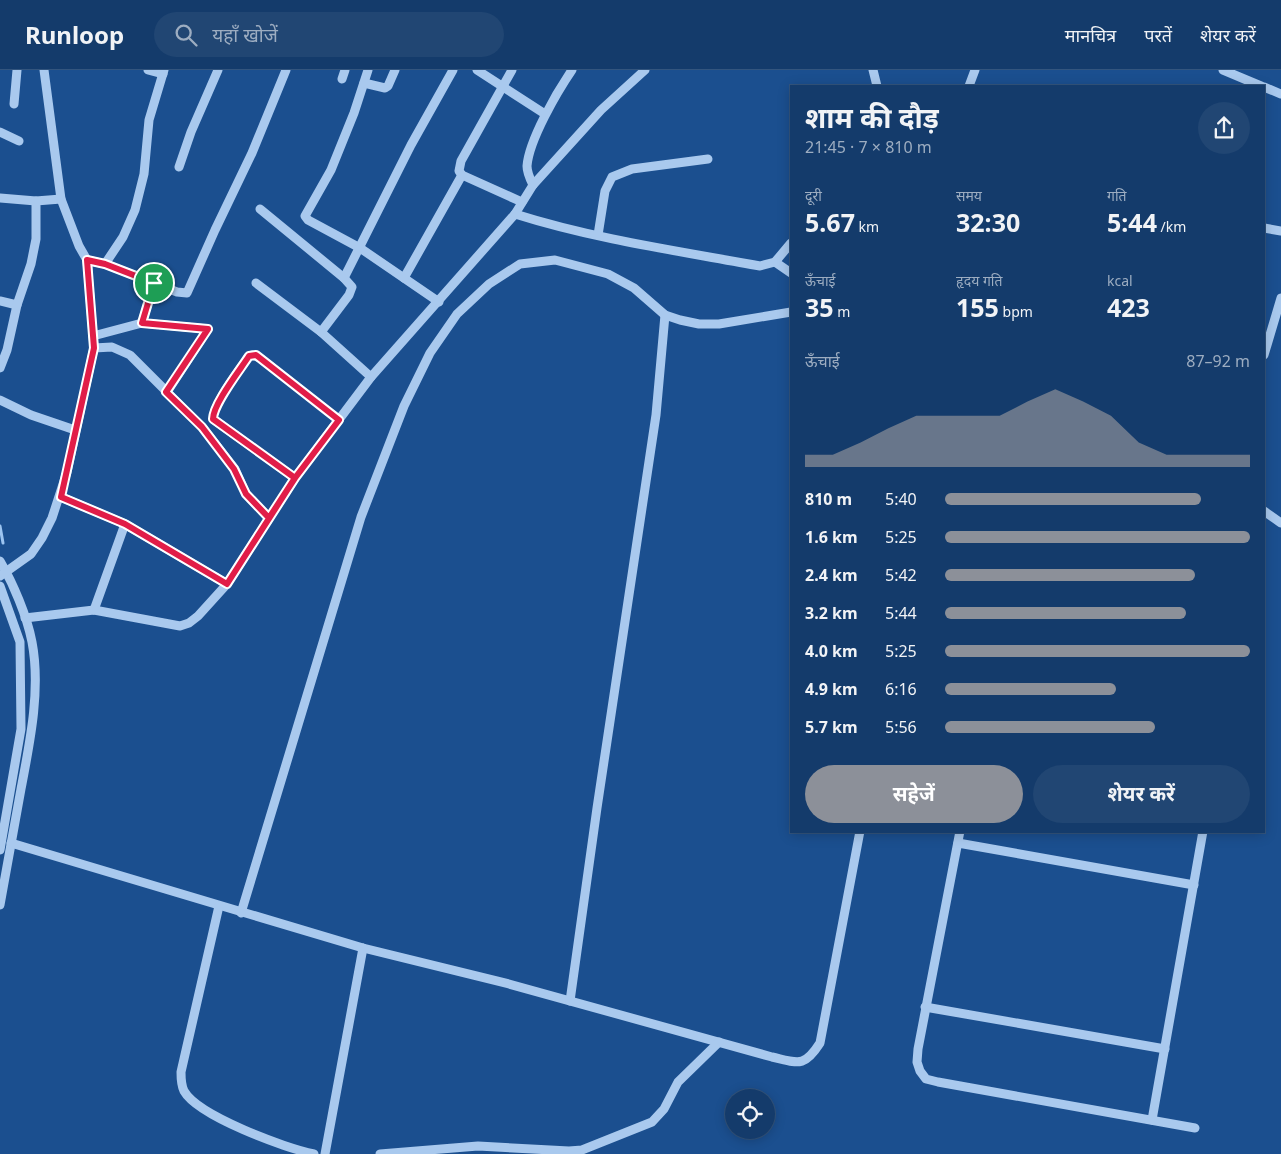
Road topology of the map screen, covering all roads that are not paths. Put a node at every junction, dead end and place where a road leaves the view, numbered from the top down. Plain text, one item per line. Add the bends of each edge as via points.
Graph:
1 (17, 70) edge
2 (44, 70) edge
3 (148, 70) edge
4 (218, 70) edge
5 (286, 70) edge
6 (368, 70) edge
7 (395, 70) edge
8 (453, 70) edge
9 (477, 70) edge
10 (512, 70) edge
11 (572, 70) edge
12 (645, 70) edge
13 (873, 70) edge
14 (975, 70) edge
15 (1225, 70) edge
16 (163, 72) edge
17 (364, 83) junction
18 (877, 85) edge
19 (969, 85) edge
20 (1259, 85) edge
21 (504, 86) junction
22 (1265, 88) edge
23 (1281, 94) edge
24 (14, 104) dead end
25 (546, 114) junction
26 (0, 132) edge
27 (19, 141) dead end
28 (708, 159) dead end
29 (178, 167) dead end
30 (462, 175) junction
31 (533, 185) junction
32 (0, 198) edge
33 (61, 199) junction
34 (36, 201) junction
35 (522, 202) junction
36 (260, 209) dead end
37 (515, 214) junction
38 (1265, 228) edge
39 (1281, 231) edge
40 (598, 235) junction
41 (790, 244) edge
42 (360, 248) junction
43 (87, 260) junction
44 (774, 262) junction
45 (105, 264) junction
46 (790, 273) edge
47 (344, 278) junction
48 (404, 278) junction
49 (154, 283) junction
50 (256, 283) dead end
51 (1281, 298) edge
52 (0, 301) edge
53 (439, 302) junction
54 (17, 305) junction
55 (790, 312) edge
56 (665, 315) junction
57 (142, 323) junction
58 (321, 332) junction
59 (93, 336) junction
60 (94, 348) junction
61 (1265, 352) edge
62 (0, 368) edge
63 (371, 378) junction
64 (166, 392) junction
65 (0, 400) edge
66 (339, 420) junction
67 (75, 430) junction
68 (295, 478) junction
69 (61, 497) junction
70 (1265, 512) edge
71 (269, 518) junction
72 (1281, 523) edge
73 (125, 524) junction
74 (0, 561) edge
75 (4, 574) edge
76 (227, 584) junction
77 (0, 586) edge
78 (94, 610) junction
79 (25, 618) junction
80 (860, 833) edge
81 (960, 833) edge
82 (1203, 833) edge
83 (11, 843) junction
84 (958, 844) junction
85 (0, 850) edge
86 (1194, 885) junction
87 (0, 905) edge
88 (218, 906) junction
89 (241, 913) junction
90 (364, 948) junction
91 (570, 1001) junction
92 (925, 1007) junction
93 (719, 1042) junction
94 (1165, 1049) junction
95 (1152, 1120) junction
96 (1195, 1128) dead end
97 (314, 1154) edge
98 (325, 1154) edge
99 (380, 1154) edge

1 - 24 street
2 - 33 street
3 - 16 street
4 - 29 street
5 - 49 street via 262,132 188,294
6 - 17 street
7 - 17 street via 385,88
8 - 42 street
9 - 21 street
10 - 21 street
11 - 25 street
12 - 31 street via 601,110
13 - 18 street
14 - 19 street
15 - 20 street
16 - 45 street via 149,120 144,174 135,210 123,237
17 - 42 street via 331,170 305,216
21 - 25 street
21 - 30 street via 461,161 459,171
22 - 23 street
25 - 31 street via 527,166
26 - 27 street
28 - 40 street via 632,169 612,177 605,191
30 - 35 street
30 - 48 street
31 - 35 street
32 - 34 street
33 - 34 street
33 - 43 street via 78,246
34 - 54 street via 36,239
35 - 37 street
36 - 47 street
37 - 40 street
37 - 53 street
38 - 39 street
40 - 44 street via 760,266
41 - 44 street
42 - 47 street
42 - 48 street
43 - 45 street
43 - 59 street
44 - 46 street
45 - 49 street
47 - 58 street via 352,287 351,292
48 - 53 street
49 - 57 street
50 - 58 street
51 - 61 street
52 - 54 street
53 - 63 street
54 - 62 street
55 - 56 street via 700,324
56 - 89 street via 634,288 614,278 555,260 520,264 489,284 456,314 430,353 409,397 361,517
56 - 91 street via 656,415
57 - 59 street
57 - 64 street via 208,329
58 - 63 street
59 - 60 street
60 - 64 street via 112,347 130,355
60 - 67 street
63 - 66 street
64 - 71 street via 202,427 234,469 246,494
65 - 67 street
66 - 68 street
66 - 68 street via 256,355 249,356 228,385 213,419
67 - 69 street
68 - 71 street
69 - 73 street
69 - 75 street via 42,538 30,554
70 - 72 street
71 - 76 street
73 - 76 street
73 - 78 street
74 - 75 street
75 - 79 street
76 - 78 street via 198,616 189,624 180,626
77 - 85 street via 20,642 21,729
78 - 79 street
79 - 83 street via 33,643 33,710
80 - 93 street via 820,1043 811,1057 798,1063
81 - 84 street
82 - 86 street
83 - 87 street
83 - 88 street
84 - 86 street
84 - 92 street
86 - 94 street
88 - 89 street
88 - 97 street via 183,1060 181,1082 184,1091 193,1101 222,1119
89 - 90 street
90 - 91 street
90 - 98 street
91 - 93 street
92 - 94 street
92 - 95 street via 917,1062 926,1079
93 - 99 street via 678,1082 664,1109 652,1122 582,1150 478,1146
94 - 95 street
95 - 96 street

